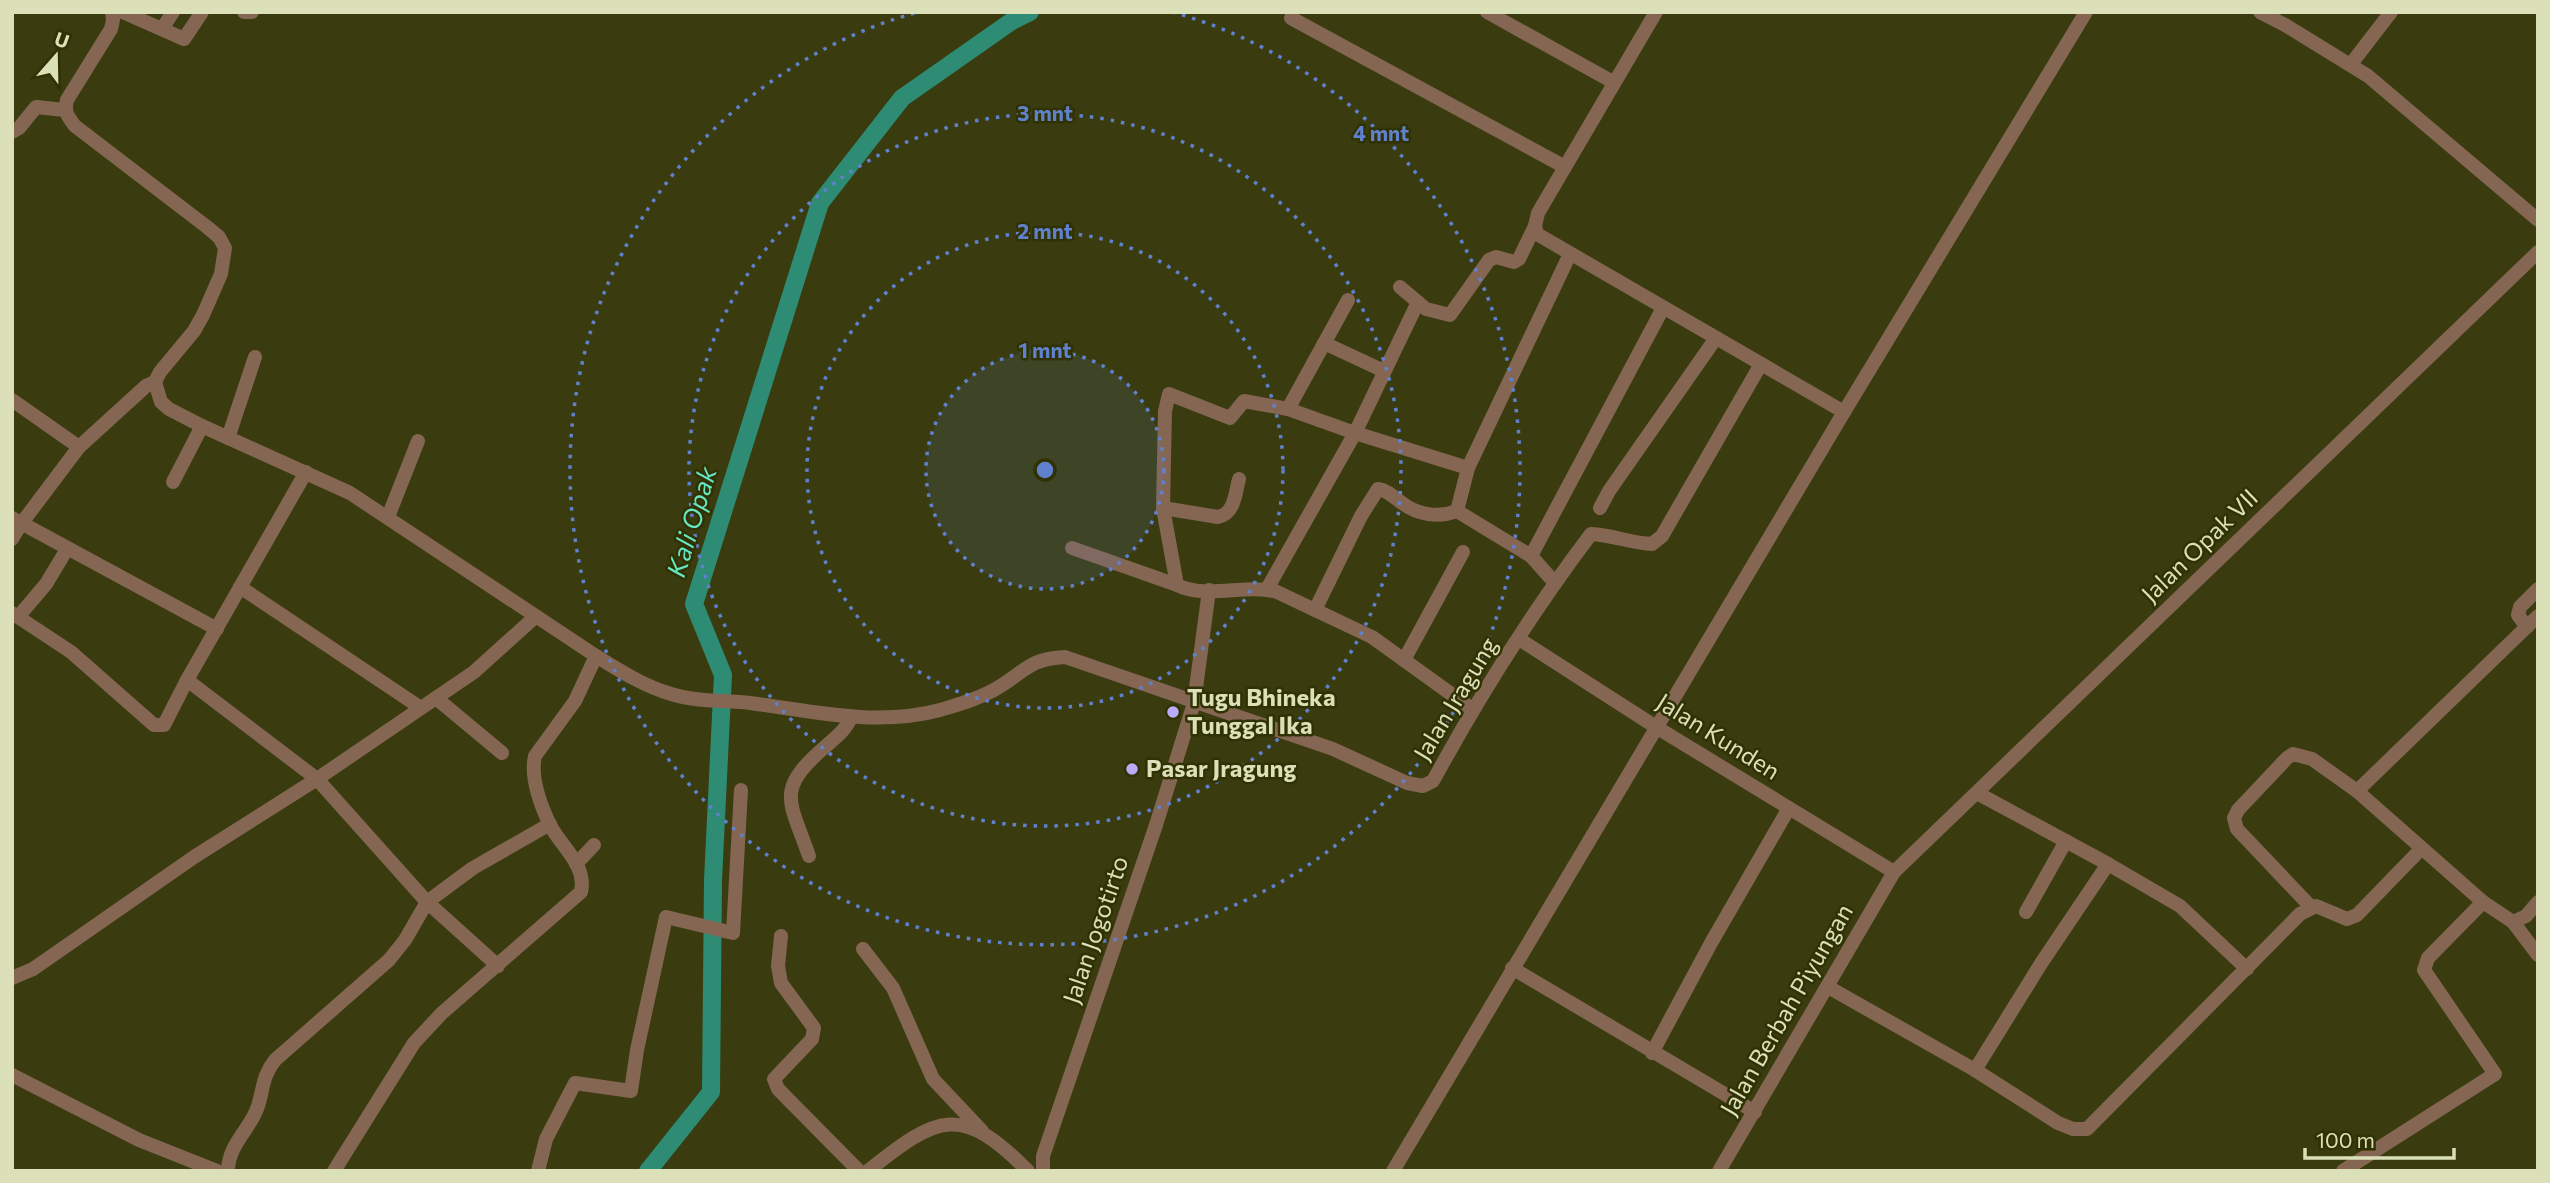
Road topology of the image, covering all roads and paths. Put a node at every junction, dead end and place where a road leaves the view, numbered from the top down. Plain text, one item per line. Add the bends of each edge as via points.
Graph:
1 (112, 12) edge
2 (123, 12) edge
3 (173, 12) edge
4 (202, 12) edge
5 (244, 12) edge
6 (252, 12) edge
7 (1488, 12) edge
8 (1656, 12) edge
9 (2085, 12) edge
10 (2260, 12) edge
11 (2391, 12) edge
12 (1291, 18) dead end
13 (2286, 19) edge
14 (162, 29) junction
15 (2351, 64) junction
16 (1614, 82) junction
17 (65, 110) junction
18 (12, 132) edge
19 (1565, 167) junction
20 (2538, 220) edge
21 (1535, 226) junction
22 (2538, 253) edge
23 (1570, 254) junction
24 (1400, 288) dead end
25 (1348, 300) dead end
26 (1418, 302) junction
27 (1663, 308) junction
28 (1716, 338) junction
29 (1324, 343) junction
30 (255, 357) dead end
31 (1761, 364) junction
32 (1384, 371) junction
33 (155, 382) junction
34 (12, 400) edge
35 (1288, 408) junction
36 (1844, 412) junction
37 (202, 426) junction
38 (1355, 433) junction
39 (228, 438) junction
40 (418, 441) dead end
41 (79, 447) junction
42 (1468, 468) junction
43 (306, 472) junction
44 (1239, 479) dead end
45 (173, 482) dead end
46 (1163, 508) junction
47 (1600, 508) dead end
48 (1457, 511) junction
49 (388, 517) junction
50 (17, 521) edge
51 (12, 539) edge
52 (1072, 548) dead end
53 (67, 549) junction
54 (1463, 552) dead end
55 (1531, 556) junction
56 (1555, 583) junction
57 (1177, 585) junction
58 (240, 587) junction
59 (1267, 589) junction
60 (2538, 589) edge
61 (1209, 590) junction
62 (1315, 610) junction
63 (15, 615) edge
64 (2538, 616) edge
65 (535, 617) junction
66 (2527, 627) junction
67 (217, 629) junction
68 (1519, 639) junction
69 (596, 656) junction
70 (1404, 660) junction
71 (187, 680) junction
72 (436, 698) junction
73 (1194, 704) junction
74 (421, 708) junction
75 (1472, 709) junction
76 (851, 717) junction
77 (1656, 727) junction
78 (502, 753) dead end
79 (317, 779) junction
80 (741, 790) dead end
81 (2357, 791) junction
82 (1977, 793) junction
83 (1789, 808) junction
84 (550, 824) junction
85 (2066, 841) junction
86 (594, 845) dead end
87 (2421, 849) junction
88 (809, 856) dead end
89 (576, 864) junction
90 (2108, 864) junction
91 (1894, 872) junction
92 (428, 902) junction
93 (2483, 902) junction
94 (2538, 902) edge
95 (2311, 907) junction
96 (2026, 912) dead end
97 (2513, 922) junction
98 (781, 936) dead end
99 (863, 949) dead end
100 (2538, 956) edge
101 (498, 966) junction
102 (1512, 968) junction
103 (2247, 969) junction
104 (12, 978) edge
105 (1828, 986) junction
106 (1652, 1053) junction
107 (1975, 1070) junction
108 (12, 1074) edge
109 (1755, 1112) junction
110 (982, 1131) junction
111 (1015, 1157) junction
112 (1043, 1163) edge
113 (217, 1171) edge
114 (228, 1171) edge
115 (334, 1171) edge
116 (538, 1171) edge
117 (859, 1171) edge
118 (868, 1171) edge
119 (1028, 1171) edge
120 (1393, 1171) edge
121 (1719, 1171) edge
122 (2343, 1171) edge

1 - 17 street via 111,29
2 - 14 street
3 - 14 street
4 - 14 street via 184,39
5 - 6 street
7 - 16 street
8 - 16 street
9 - 36 street
10 - 13 street
11 - 15 street
12 - 19 street
13 - 15 street
15 - 20 street
16 - 19 street
17 - 18 street via 36,107
17 - 33 street via 75,126 207,227 225,248 220,274 199,323
19 - 21 street
21 - 23 street via 1537,234
21 - 26 street via 1519,259 1489,260 1450,315
22 - 82 street, Jalan Opak VII
23 - 27 street
23 - 42 street
24 - 26 street
25 - 29 street
26 - 32 street
27 - 28 street
27 - 55 street
28 - 31 street
28 - 47 street
29 - 32 street
29 - 35 street
30 - 39 street
31 - 36 street
31 - 56 street, Jalan Jragung via 1662,537 1652,544 1591,534
32 - 38 street
33 - 37 street, Jalan Jragung via 161,402
33 - 41 street
34 - 41 street
35 - 38 street
35 - 46 street via 1244,401 1230,418 1168,394
36 - 77 street
37 - 39 street, Jalan Jragung
37 - 45 street
38 - 42 street
38 - 59 street
39 - 43 street, Jalan Jragung
40 - 49 street
41 - 50 street
42 - 48 street
43 - 49 street, Jalan Jragung
43 - 58 street
44 - 46 street via 1225,516
46 - 57 street
48 - 55 street
48 - 62 street via 1422,513 1378,489
49 - 65 street, Jalan Jragung
50 - 51 street
50 - 53 street
52 - 57 street
53 - 63 street via 46,584
53 - 67 street
54 - 70 street
55 - 56 street
56 - 68 street, Jalan Jragung
57 - 61 street
58 - 67 street
58 - 74 street
59 - 61 street
59 - 62 street
60 - 66 street via 2518,610
61 - 73 street, Jalan Jogotirto
62 - 70 street via 1372,637
63 - 71 street via 71,652 154,725 160,727 168,720
64 - 66 street
65 - 69 street, Jalan Jragung
65 - 72 street via 474,672
66 - 81 street
67 - 71 street
68 - 75 street, Jalan Jragung
68 - 77 street, Jalan Kunden
69 - 76 street, Jalan Jragung via 629,677 695,699
69 - 84 street via 575,701 535,757 533,777
70 - 75 street
71 - 79 street
72 - 74 street
72 - 78 street
73 - 75 street, Jalan Jragung via 1323,746 1423,786 1433,781
73 - 76 street, Jalan Jragung via 1055,657 1034,662 972,700 938,711
73 - 112 street, Jalan Jogotirto
74 - 79 street
76 - 88 street via 800,769 793,783 790,804
77 - 83 street, Jalan Kunden
77 - 102 street
79 - 92 street
79 - 104 street via 194,857 33,970
80 - 116 street via 733,933 666,917 631,1091 575,1083 546,1139
81 - 87 street
81 - 95 street via 2312,759 2293,754 2234,818 2237,829
82 - 85 street
82 - 91 street, Jalan Opak VII
83 - 91 street, Jalan Kunden
83 - 106 street
84 - 89 street
84 - 92 street via 473,868
85 - 90 street
85 - 96 street
86 - 89 street
87 - 93 street
87 - 95 street via 2357,915 2347,919
89 - 101 street via 583,880 581,892
90 - 103 street via 2180,906
90 - 107 street
91 - 105 street, Jalan Berbah Piyungan
92 - 101 street
92 - 114 street via 389,960 270,1066 258,1107 234,1144
93 - 97 street
93 - 122 street via 2428,958 2424,970 2495,1074
94 - 97 street
95 - 103 street
97 - 100 street
98 - 117 street via 781,983 814,1028 812,1039 774,1079 778,1089
99 - 110 street via 893,988 933,1079
101 - 115 street via 414,1043
102 - 106 street
102 - 120 street
103 - 107 street via 2087,1129 2058,1123
105 - 107 street
105 - 109 street, Jalan Berbah Piyungan
106 - 109 street
108 - 113 street via 139,1140
109 - 121 street, Jalan Berbah Piyungan
110 - 111 street
110 - 118 street via 957,1123 925,1130
111 - 112 street
111 - 119 street

